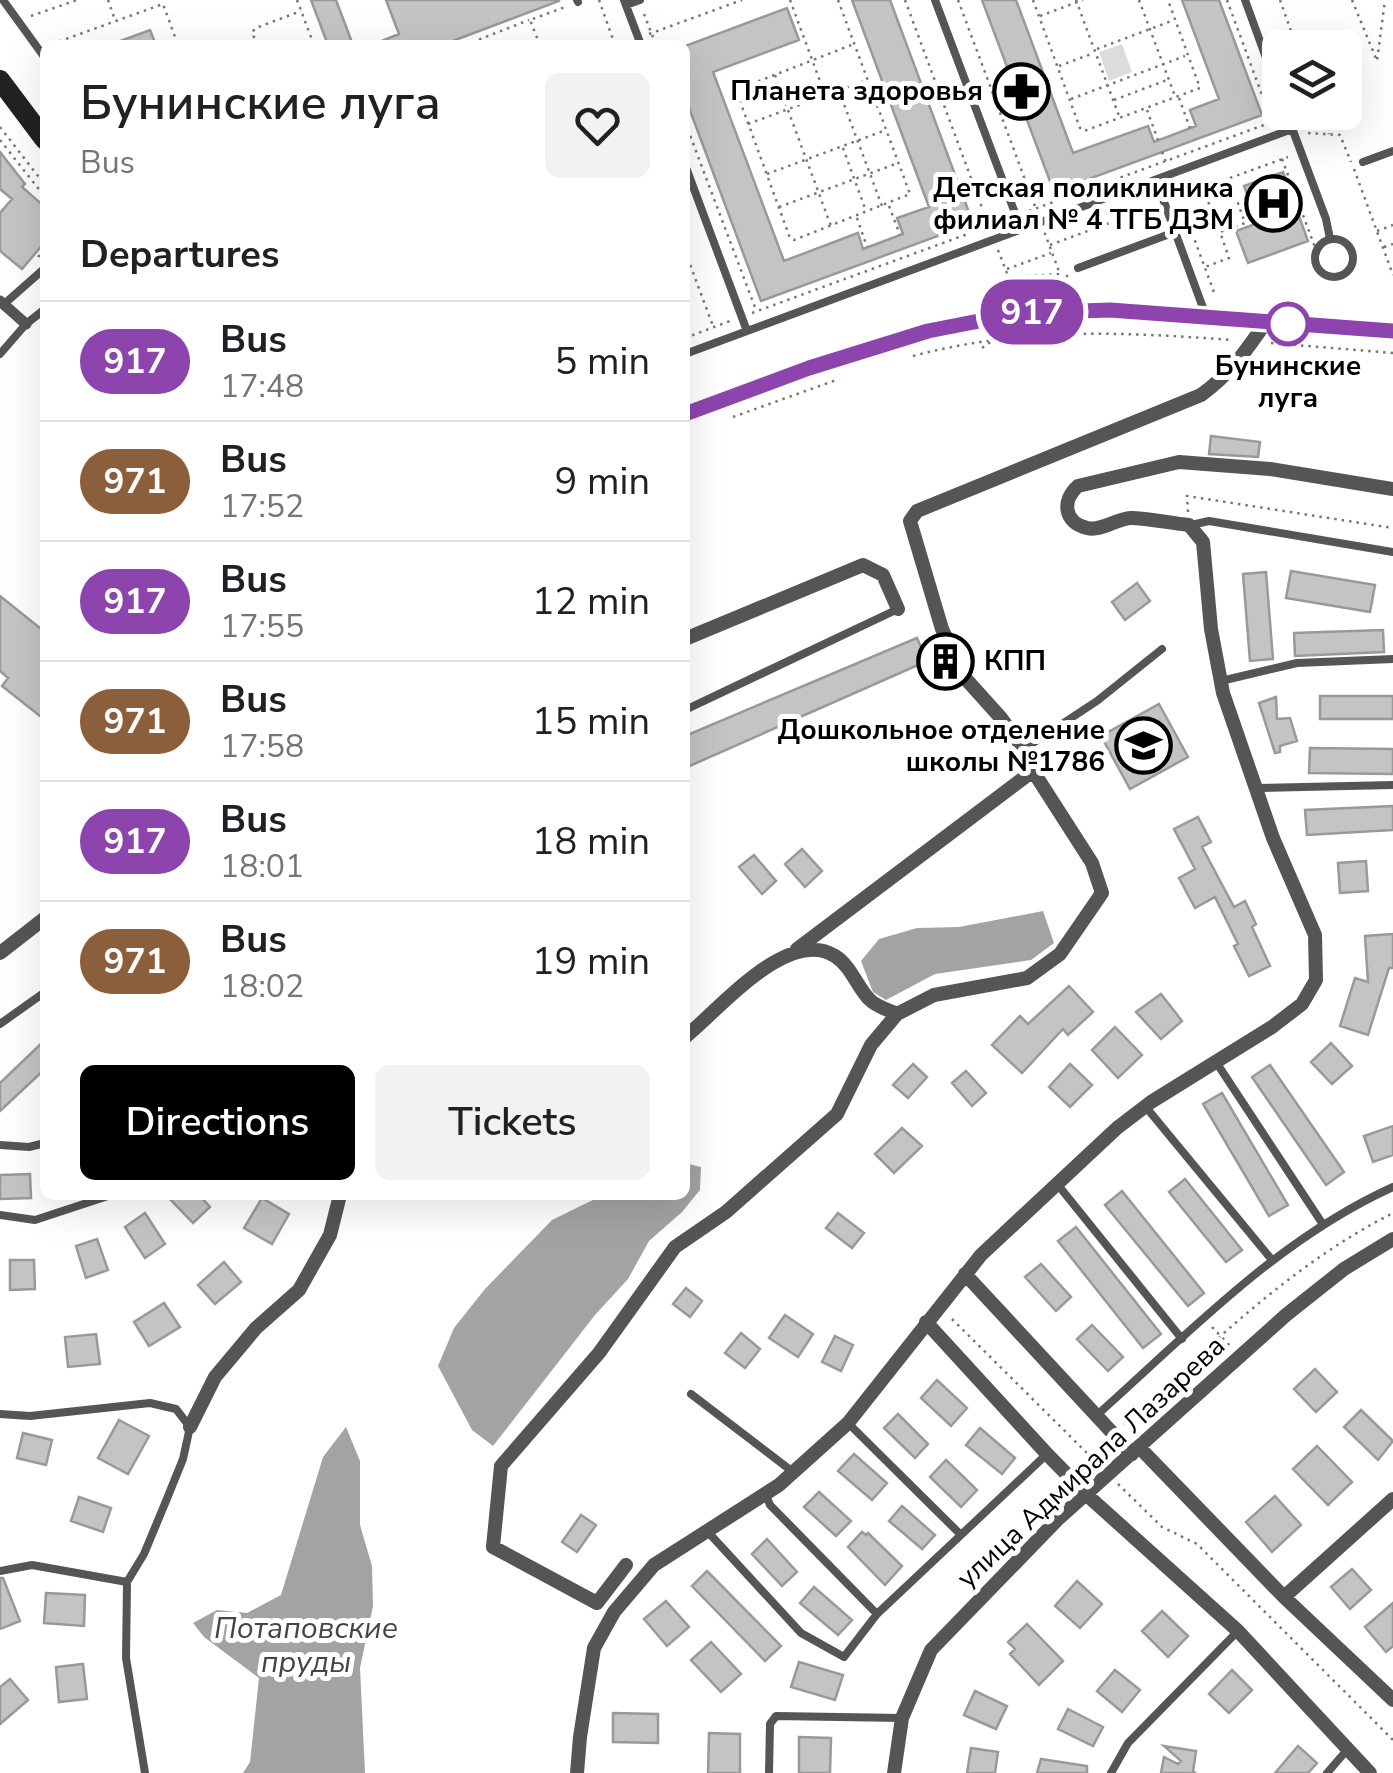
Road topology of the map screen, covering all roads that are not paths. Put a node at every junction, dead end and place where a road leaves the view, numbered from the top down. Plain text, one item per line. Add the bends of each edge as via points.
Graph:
1 (3, 0) edge
2 (640, 0) edge
3 (935, 0) edge
4 (1245, 0) edge
5 (625, 3) edge
6 (639, 40) edge
7 (1262, 47) edge
8 (40, 51) edge
9 (0, 80) edge
10 (1293, 130) edge
11 (40, 133) edge
12 (1294, 133) junction
13 (1393, 152) edge
14 (1363, 162) dead end
15 (690, 177) edge
16 (1156, 180) junction
17 (1021, 229) junction
18 (1175, 232) junction
19 (1330, 239) junction
20 (1078, 268) dead end
21 (40, 272) edge
22 (1, 304) edge
23 (40, 313) edge
24 (1207, 317) junction
25 (1266, 322) junction
26 (26, 324) junction
27 (746, 331) junction
28 (1393, 331) edge
29 (690, 352) edge
30 (0, 354) edge
31 (690, 412) edge
32 (1393, 489) edge
33 (1193, 529) junction
34 (1393, 552) edge
35 (898, 610) joint
36 (690, 636) edge
37 (1162, 650) dead end
38 (1393, 659) edge
39 (1221, 681) junction
40 (690, 708) edge
41 (1024, 750) junction
42 (1034, 771) junction
43 (1393, 785) edge
44 (1256, 788) junction
45 (40, 922) edge
46 (796, 950) junction
47 (0, 953) edge
48 (40, 996) edge
49 (897, 1014) junction
50 (0, 1024) edge
51 (690, 1032) edge
52 (1216, 1062) junction
53 (1146, 1106) junction
54 (40, 1144) edge
55 (0, 1146) edge
56 (1058, 1185) junction
57 (1393, 1187) edge
58 (96, 1200) edge
59 (339, 1200) edge
60 (0, 1215) edge
61 (1322, 1223) junction
62 (1393, 1239) edge
63 (1272, 1260) junction
64 (964, 1274) junction
65 (926, 1322) junction
66 (1182, 1339) junction
67 (691, 1394) dead end
68 (0, 1414) edge
69 (1096, 1416) junction
70 (848, 1423) junction
71 (190, 1427) junction
72 (1135, 1451) junction
73 (1047, 1454) junction
74 (792, 1472) junction
75 (765, 1494) junction
76 (1088, 1496) junction
77 (1393, 1500) edge
78 (706, 1530) junction
79 (960, 1534) junction
80 (626, 1565) dead end
81 (0, 1571) edge
82 (128, 1582) junction
83 (1284, 1597) junction
84 (877, 1614) junction
85 (1238, 1631) junction
86 (1393, 1700) edge
87 (902, 1718) junction
88 (1346, 1750) junction
89 (145, 1773) edge
90 (578, 1773) edge
91 (770, 1773) edge
92 (894, 1773) edge
93 (1111, 1773) edge
94 (1326, 1773) edge
95 (1370, 1773) edge

1 - 8 lane
2 - 5 lane
3 - 17 lane
4 - 7 lane
5 - 6 lane
9 - 11 main road
10 - 12 lane
12 - 16 lane
12 - 19 lane
13 - 14 lane
15 - 27 lane
16 - 17 lane
16 - 18 lane
17 - 27 lane
18 - 20 lane
18 - 24 lane
19 - 19 lane via 1339,239 1353,258 1338,276 1317,267 1316,250
21 - 22 lane
22 - 26 street
23 - 26 lane
24 - 25 main road
24 - 31 main road via 1092,310 986,318 828,362
25 - 28 main road
25 - 41 street via 1225,378 1202,395 912,517 942,629 965,678
26 - 30 lane
27 - 29 lane
32 - 33 street via 1179,462 1078,486 1065,504 1086,528 1128,517
33 - 34 lane via 1209,521
33 - 39 street via 1203,542
35 - 36 street via 883,575 863,565
35 - 40 lane
37 - 41 lane
38 - 39 lane via 1297,663
39 - 44 street
41 - 42 street
42 - 46 street
42 - 49 street via 1092,863 1102,892 1060,954 1027,978 934,995
43 - 44 lane
44 - 52 street via 1315,934 1316,980 1302,1004
45 - 47 street
46 - 49 street via 836,956 870,1001
46 - 51 street
48 - 50 lane
49 - 80 street via 871,1045 837,1114 726,1212 675,1247 599,1353 501,1466 493,1546 597,1602
52 - 53 street
52 - 61 lane
53 - 56 street
53 - 63 lane
54 - 55 lane
56 - 64 street
56 - 66 lane
57 - 61 lane
58 - 60 lane via 36,1220
59 - 71 street via 330,1235 299,1290 215,1377
61 - 63 lane
62 - 72 street, улица Адмирала Лазарева via 1344,1269
63 - 66 lane
64 - 65 street
64 - 69 street
65 - 70 street
65 - 73 street
66 - 69 lane
67 - 74 lane
68 - 71 lane via 150,1404 176,1410
69 - 72 street
70 - 74 street
70 - 79 lane
71 - 82 lane via 183,1459
72 - 76 street, улица Адмирала Лазарева
72 - 83 street
73 - 76 street
73 - 79 lane
74 - 75 street
75 - 78 street
75 - 84 lane
76 - 85 street
76 - 87 street, улица Адмирала Лазарева via 931,1650
77 - 83 street
78 - 84 lane via 800,1633 844,1657
78 - 90 street via 654,1565 594,1648
79 - 84 lane
81 - 82 lane via 32,1565
82 - 89 lane via 126,1658
83 - 86 street
85 - 88 street
85 - 93 lane via 1128,1743
87 - 91 lane via 776,1716 770,1724
87 - 92 street, улица Адмирала Лазарева
88 - 94 lane
88 - 95 street

